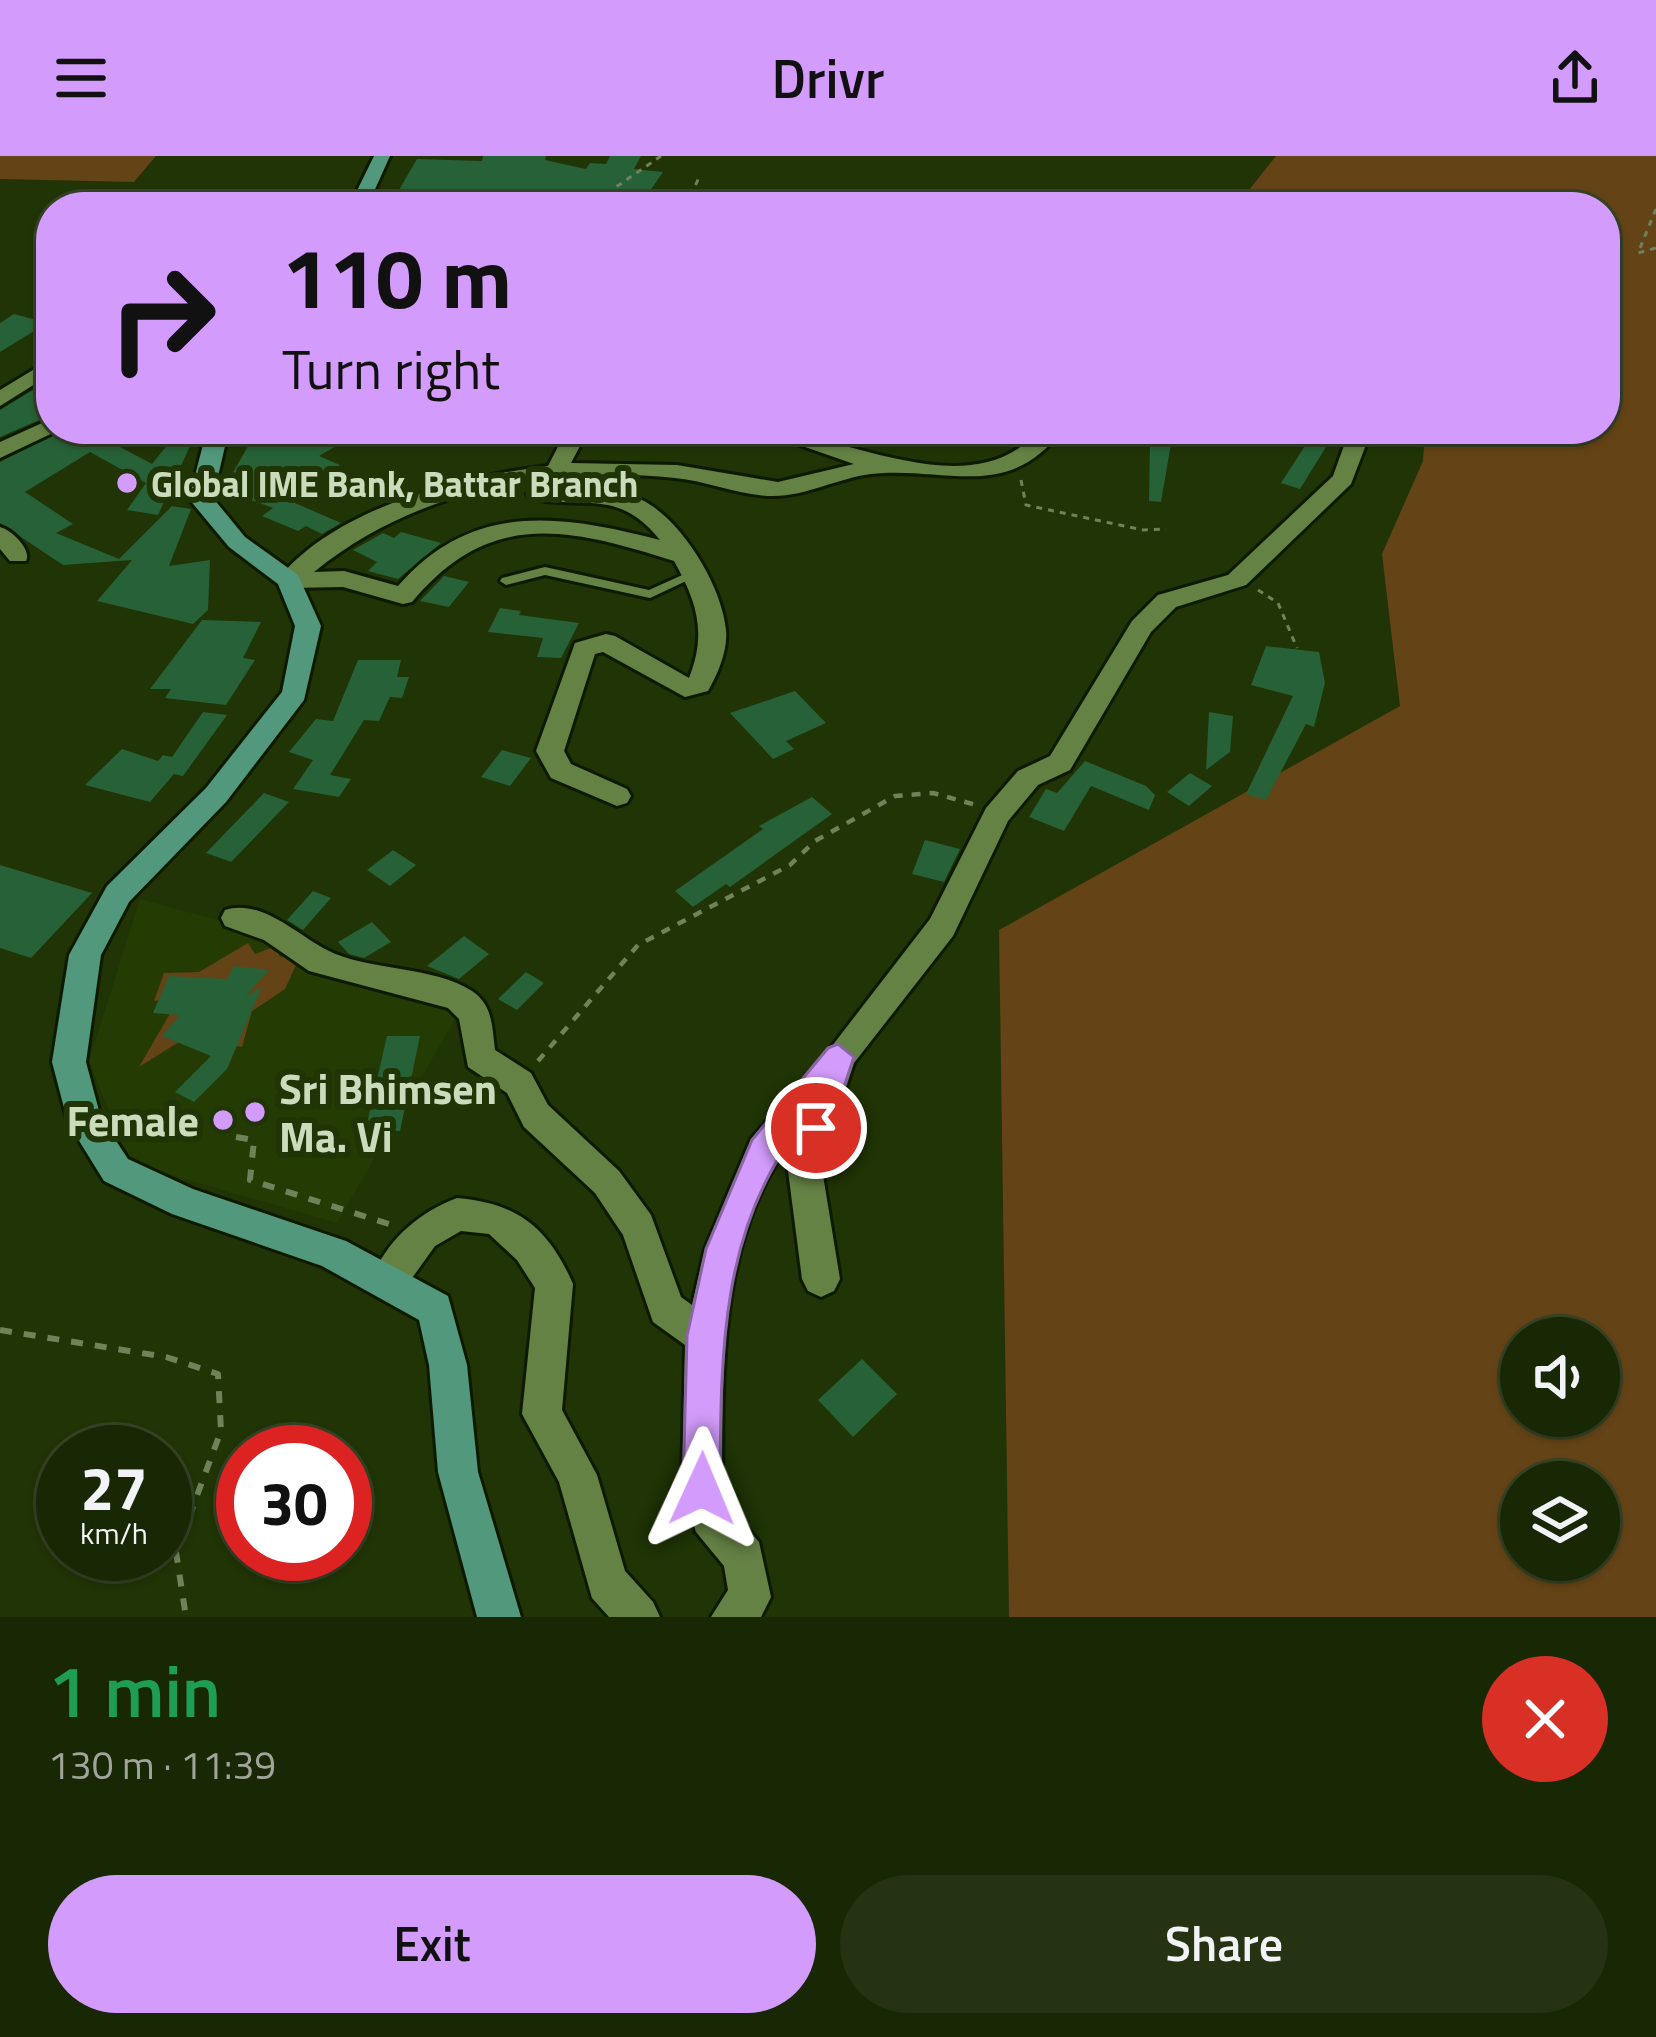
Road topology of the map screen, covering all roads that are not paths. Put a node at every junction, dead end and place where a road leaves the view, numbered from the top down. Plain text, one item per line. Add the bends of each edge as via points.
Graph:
1 (382, 156) edge
2 (365, 192) edge
3 (36, 375) edge
4 (0, 400) edge
5 (11, 436) edge
6 (214, 444) edge
7 (570, 444) edge
8 (813, 444) edge
9 (1036, 444) edge
10 (1356, 444) edge
11 (0, 452) edge
12 (886, 466) junction
13 (555, 473) junction
14 (436, 496) junction
15 (0, 534) edge
16 (18, 556) dead end
17 (687, 565) junction
18 (289, 580) junction
19 (506, 581) dead end
20 (617, 796) dead end
21 (236, 918) dead end
22 (838, 1057) junction
23 (821, 1279) dead end
24 (389, 1280) junction
25 (704, 1336) junction
26 (499, 1617) edge
27 (638, 1617) edge
28 (733, 1617) edge

1 - 2 main road
3 - 4 street
5 - 11 street
6 - 18 main road via 201,499 237,542
7 - 13 street
8 - 12 street
9 - 12 street via 1013,462 964,474
10 - 22 street via 1343,479 1237,580 1167,601 1141,627 1060,764 1028,778 996,815 942,927
12 - 13 street via 767,489 667,471
13 - 14 street
14 - 17 street via 608,496 663,526
14 - 18 street via 367,521
15 - 16 street
17 - 18 street via 610,535 504,530 443,554 403,596 344,579
17 - 19 lane via 650,594 545,571
17 - 20 street via 714,630 699,685 685,688 606,642 584,649 550,752 562,771
18 - 24 main road via 308,626 295,694 216,795 118,894 85,955 70,1062 85,1123 116,1170
21 - 25 street via 274,931 320,962 458,998 474,1013 480,1057 519,1083 536,1116 607,1182 638,1227 666,1309
22 - 23 street via 804,1163
22 - 25 street via 763,1150 723,1249
24 - 26 main road via 434,1310 458,1472
24 - 27 street via 422,1234 457,1214 497,1218 530,1248 554,1284 542,1414 577,1475 607,1583
25 - 28 street via 702,1489 710,1517 744,1558 750,1597

